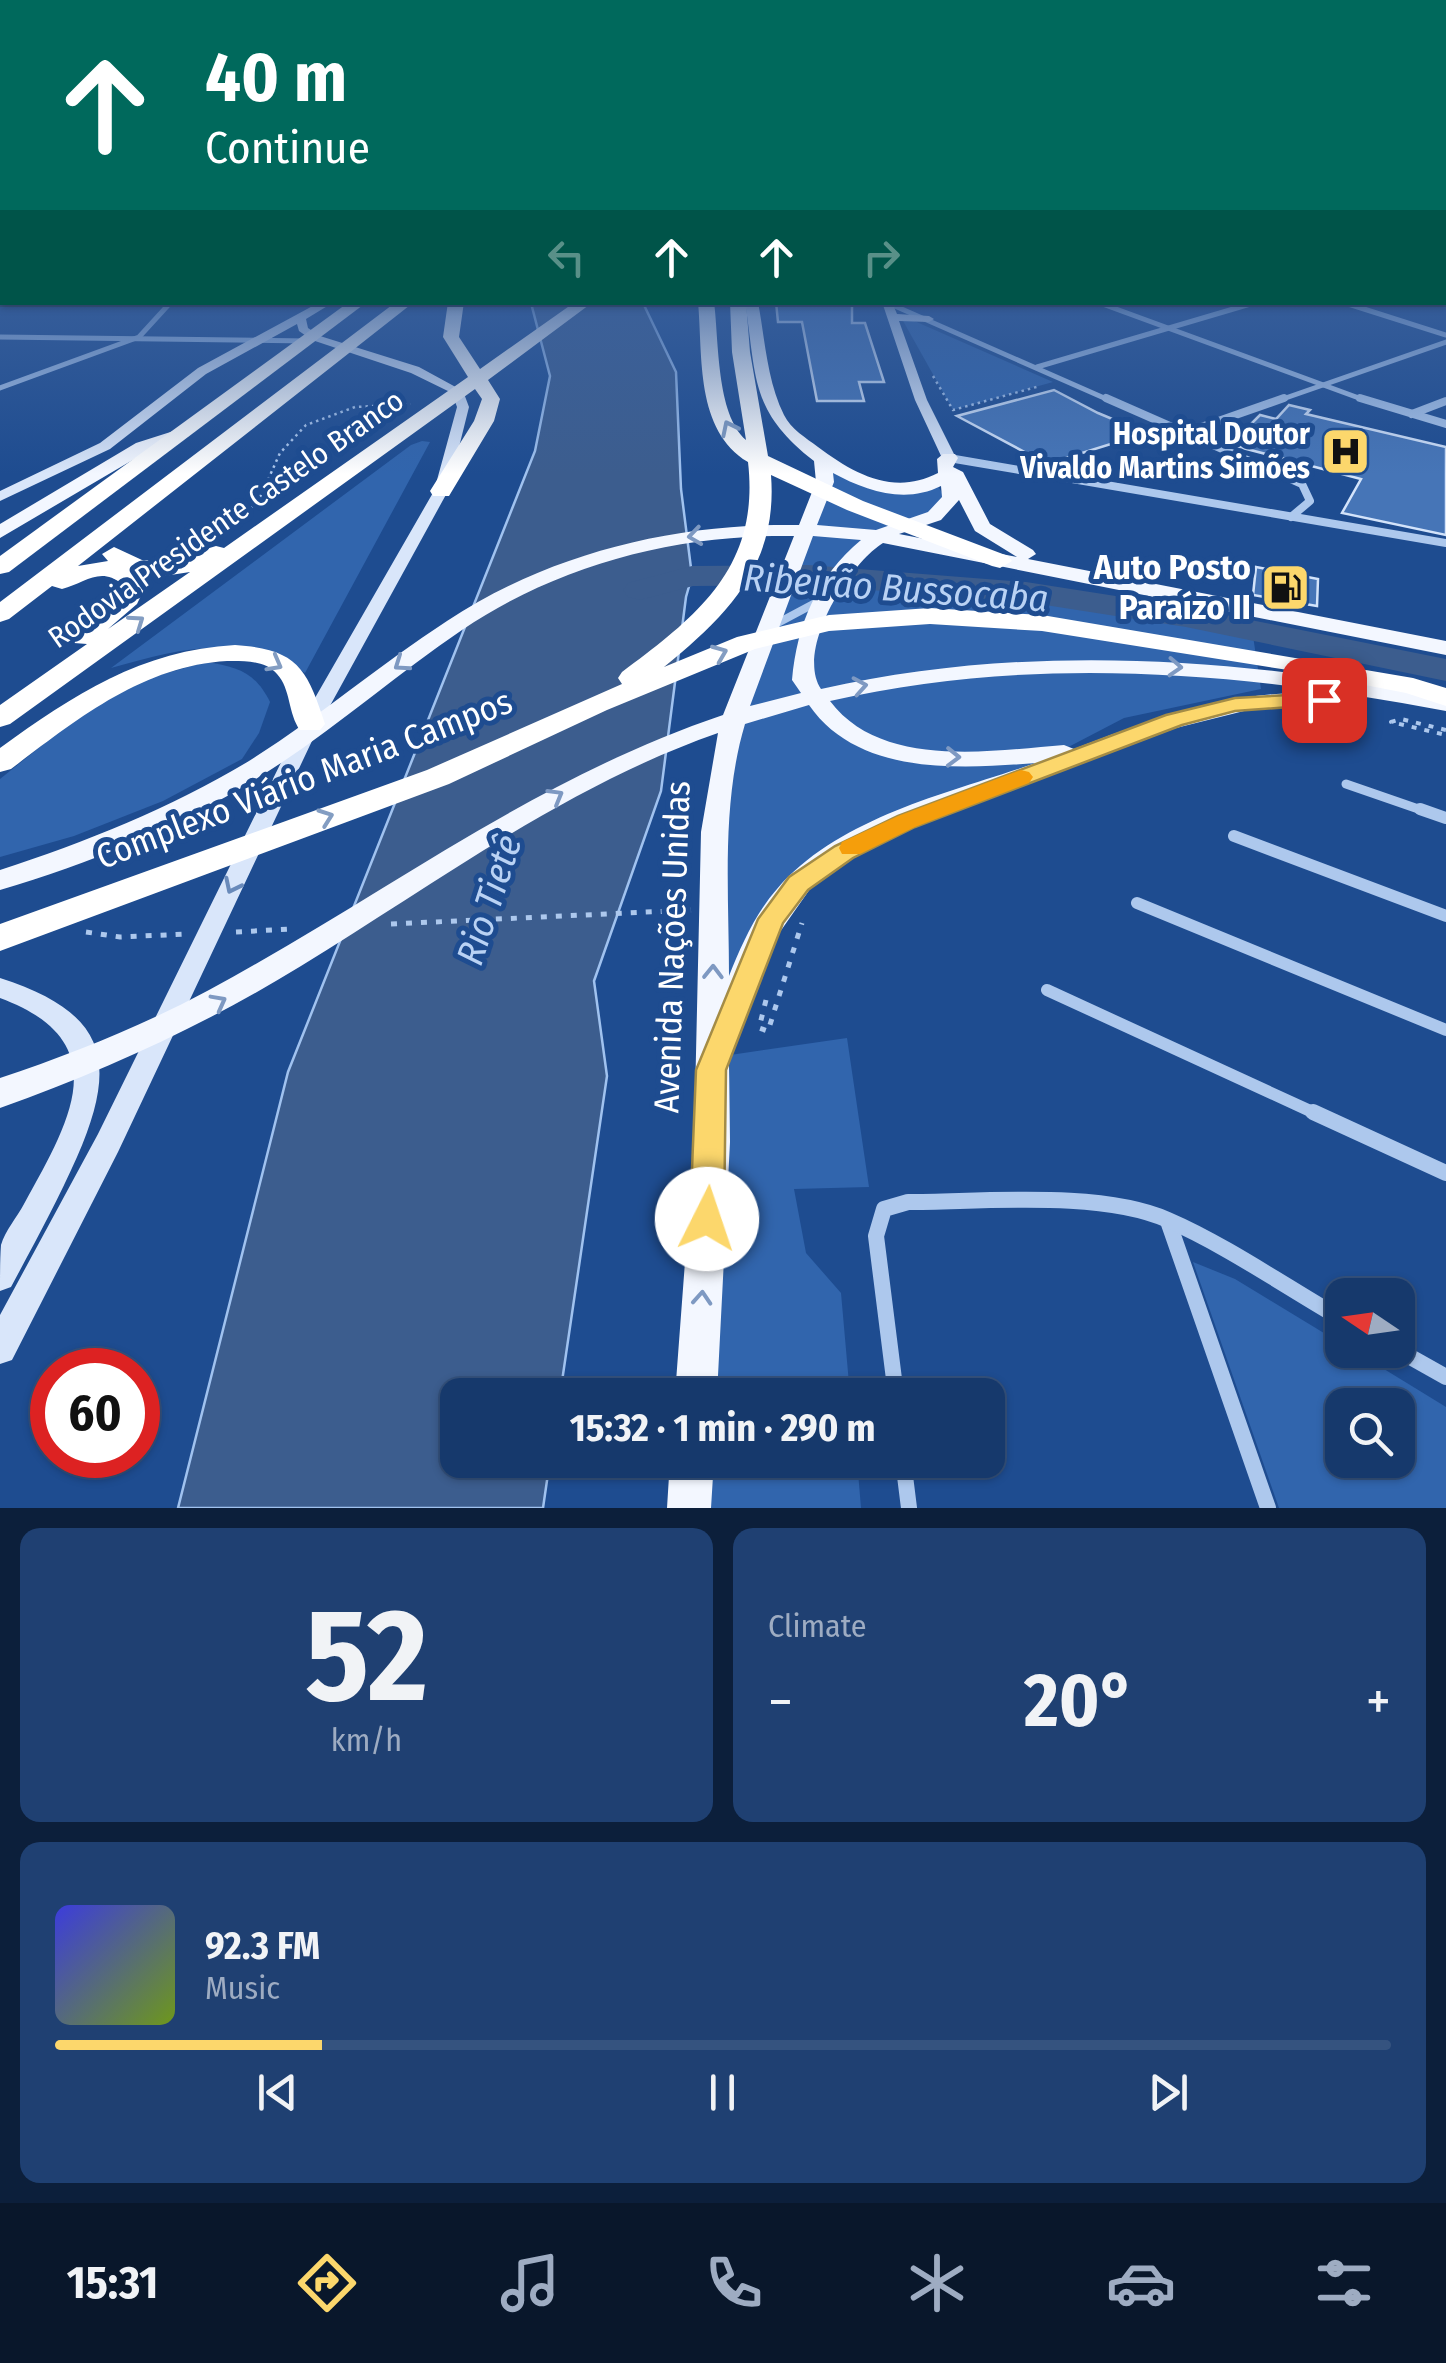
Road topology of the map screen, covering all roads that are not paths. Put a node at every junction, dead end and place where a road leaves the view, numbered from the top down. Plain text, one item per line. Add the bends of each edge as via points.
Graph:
1 (143, 332) edge
2 (278, 332) edge
3 (309, 332) edge
4 (312, 332) edge
5 (369, 332) edge
6 (452, 332) edge
7 (544, 332) edge
8 (710, 332) edge
9 (738, 332) edge
10 (758, 332) edge
11 (897, 332) edge
12 (958, 332) edge
13 (1154, 332) edge
14 (1181, 332) edge
15 (0, 336) edge
16 (139, 337) junction
17 (267, 338) junction
18 (1446, 338) edge
19 (324, 341) junction
20 (1036, 367) junction
21 (306, 382) junction
22 (1326, 385) junction
23 (0, 388) edge
24 (1446, 401) edge
25 (1410, 414) junction
26 (1446, 424) edge
27 (1184, 433) junction
28 (183, 434) junction
29 (823, 460) junction
30 (948, 467) junction
31 (1085, 468) dead end
32 (1057, 476) junction
33 (177, 481) junction
34 (441, 491) junction
35 (0, 497) edge
36 (293, 513) junction
37 (1292, 516) junction
38 (892, 529) junction
39 (0, 532) edge
40 (1446, 544) edge
41 (1026, 554) junction
42 (1000, 561) junction
43 (0, 566) edge
44 (0, 581) edge
45 (826, 594) junction
46 (0, 614) edge
47 (0, 628) edge
48 (766, 630) junction
49 (1439, 642) edge
50 (0, 698) edge
51 (597, 704) junction
52 (1446, 704) edge
53 (0, 718) edge
54 (310, 724) junction
55 (1094, 750) junction
56 (0, 762) edge
57 (1346, 784) dead end
58 (1446, 818) edge
59 (1234, 836) dead end
60 (0, 880) edge
61 (1137, 903) dead end
62 (1446, 916) edge
63 (0, 942) edge
64 (0, 988) edge
65 (1047, 990) dead end
66 (1446, 1030) edge
67 (711, 1070) junction
68 (0, 1093) edge
69 (1446, 1173) edge
70 (1167, 1219) junction
71 (0, 1276) edge
72 (1325, 1309) edge
73 (0, 1348) edge
74 (1415, 1359) edge
75 (1446, 1376) edge
76 (697, 1378) edge
77 (894, 1378) edge
78 (691, 1478) edge
79 (906, 1478) edge
80 (689, 1508) edge
81 (909, 1508) edge
82 (1268, 1508) edge

1 - 16 street
2 - 17 main road
3 - 19 main road
4 - 28 highway
5 - 21 highway, Rodovia Presidente Castelo Branco
6 - 34 highway via 491,399
7 - 36 highway, Rodovia Presidente Castelo Branco
42 -> 8 highway via 780,472 740,447 717,397
9 - 51 highway via 762,503 744,570 687,632
10 - 29 main road via 777,418
11 - 30 main road
12 - 20 street
13 - 20 street
14 - 22 street
15 - 16 street
16 - 17 street
16 - 23 street
17 - 19 street
17 - 35 main road via 202,371 105,446
18 - 22 street
19 - 34 main road via 457,391 463,407
20 - 27 street
21 - 33 highway, Rodovia Presidente Castelo Branco
21 - 44 highway via 266,399
22 - 25 street
22 - 27 street
24 - 25 street
25 - 26 street
27 - 37 street via 1302,484 1310,501
28 - 39 main road via 142,447
28 - 43 highway
29 - 30 main road via 893,490 927,486
29 - 48 main road, Avenida Nações Unidas via 825,482
30 - 32 street
30 - 38 main road via 952,494 942,512
30 - 41 main road via 982,528
31 - 32 lane
32 - 37 street
33 - 36 highway via 178,494 117,542 117,558 155,568 194,564 256,526
33 - 46 highway, Rodovia Presidente Castelo Branco
34 - 54 main road
53 -> 36 highway, Rodovia Presidente Castelo Branco
37 - 40 street
38 - 41 main road
38 - 45 main road via 845,562
41 - 49 main road
42 - 49 main road
42 -> 60 main road via 820,531 697,536 600,556 514,590 200,800 96,849
45 - 48 lane
45 -> 55 main road via 806,647 804,680 841,728 883,747 928,756
47 - 50 highway via 81,572 119,570 135,582 118,610
67 -> 48 main road, Avenida Nações Unidas via 715,832 725,749
51 -> 52 highway via 746,642 888,617 1042,623 1412,686
63 -> 51 highway, Complexo Viário Maria Campos via 438,777
52 - 55 main road via 1235,704
68 -> 52 main road via 208,1008 561,793 762,708 872,684 1077,664 1268,674
56 -> 54 highway via 109,686 164,663 219,653 264,656 284,666
54 -> 73 main road via 108,1143
55 - 67 main road via 892,828 798,884 771,919
57 - 58 street
59 - 62 street
61 - 66 street
64 - 71 main road via 58,1015 74,1032 89,1068 71,1137
65 - 69 street
76 -> 67 main road, Avenida Nações Unidas
70 - 72 street
70 - 77 street via 1086,1203 908,1202 884,1209 876,1236
70 - 82 street
74 - 75 street
78 - 80 main road
79 - 81 street

